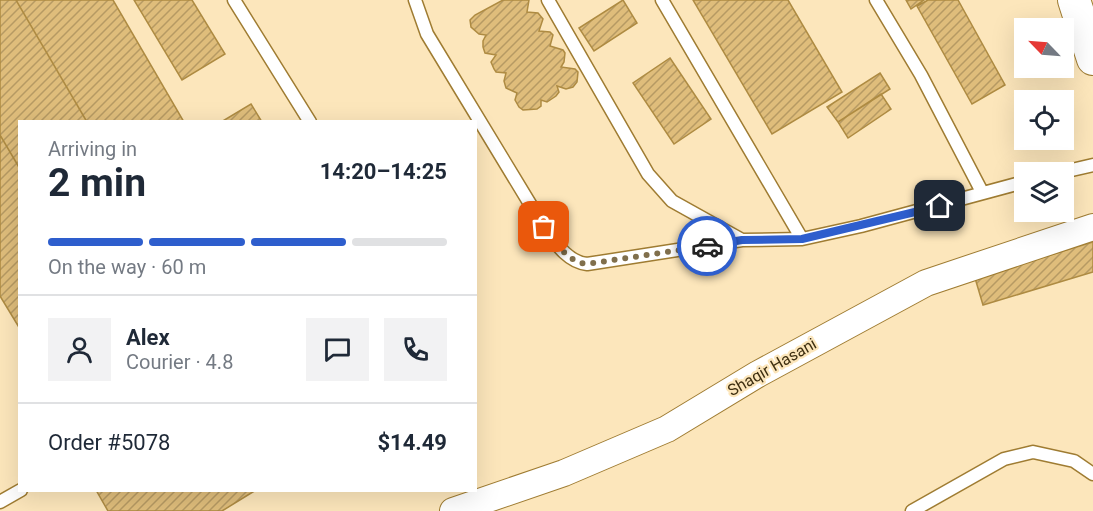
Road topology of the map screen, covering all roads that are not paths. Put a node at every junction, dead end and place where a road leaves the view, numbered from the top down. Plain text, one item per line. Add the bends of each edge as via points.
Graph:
1 (234, 0) edge
2 (415, 0) edge
3 (548, 0) edge
4 (662, 0) edge
5 (876, 0) edge
6 (1074, 0) edge
7 (1093, 59) edge
8 (309, 120) edge
9 (1093, 165) edge
10 (1074, 169) edge
11 (1014, 184) edge
12 (982, 192) junction
13 (1093, 227) edge
14 (802, 239) junction
15 (742, 240) junction
16 (1093, 474) edge
17 (18, 492) edge
18 (0, 502) edge
19 (453, 511) edge
20 (912, 511) edge

1 - 8 lane
2 - 15 lane via 427,34 544,227 571,258 587,264
3 - 15 lane via 648,174 672,201
4 - 14 lane
5 - 12 lane via 921,75
6 - 7 street
9 - 10 lane
11 - 12 lane
12 - 14 lane
13 - 19 street, Shaqir Hasani via 926,282 667,429 564,473
14 - 15 lane
16 - 20 lane via 1074,461 1033,452 1004,459
17 - 18 lane

